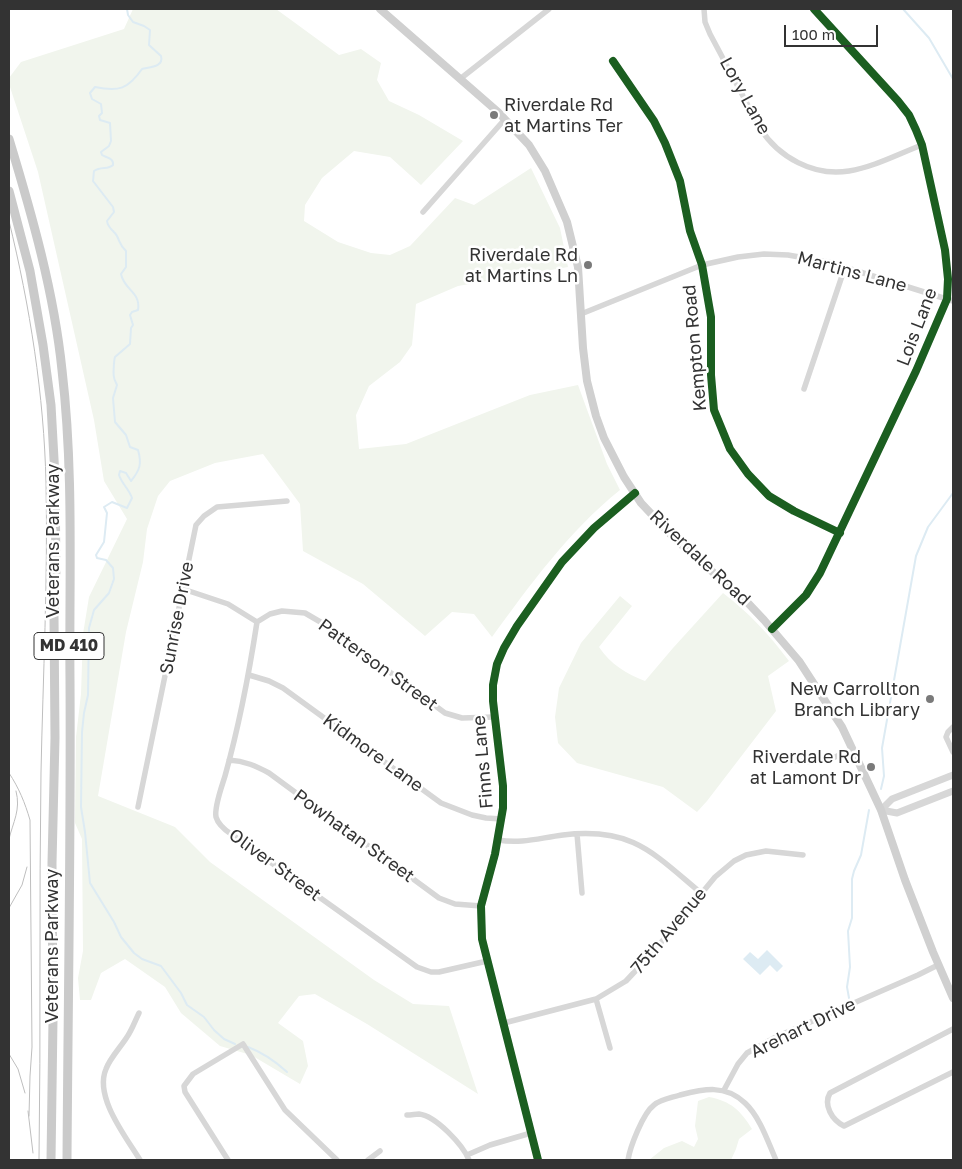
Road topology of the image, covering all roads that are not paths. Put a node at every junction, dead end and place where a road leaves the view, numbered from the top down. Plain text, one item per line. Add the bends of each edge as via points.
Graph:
1 (380, 9) edge
2 (549, 9) edge
3 (704, 9) edge
4 (814, 9) edge
5 (613, 62) dead end
6 (460, 79) junction
7 (505, 119) junction
8 (9, 139) edge
9 (922, 145) junction
10 (9, 191) edge
11 (423, 212) dead end
12 (702, 265) junction
13 (845, 267) junction
14 (950, 300) edge
15 (581, 314) junction
16 (804, 389) dead end
17 (635, 493) junction
18 (286, 501) dead end
19 (840, 533) junction
20 (184, 589) junction
21 (257, 622) junction
22 (772, 630) junction
23 (249, 675) junction
24 (494, 717) junction
25 (953, 727) edge
26 (853, 749) junction
27 (953, 752) edge
28 (230, 760) junction
29 (755, 760) dead end
30 (953, 775) edge
31 (953, 791) edge
32 (138, 807) dead end
33 (881, 810) junction
34 (502, 819) junction
35 (576, 834) junction
36 (498, 840) junction
37 (803, 855) dead end
38 (582, 893) dead end
39 (701, 893) junction
40 (481, 906) junction
41 (487, 961) junction
42 (938, 965) junction
43 (953, 998) edge
44 (596, 999) junction
45 (139, 1013) dead end
46 (504, 1023) junction
47 (953, 1028) edge
48 (610, 1048) dead end
49 (953, 1072) edge
50 (724, 1090) junction
51 (407, 1115) dead end
52 (532, 1133) junction
53 (380, 1151) dead end
54 (468, 1158) edge
55 (51, 1160) edge
56 (67, 1160) edge
57 (140, 1160) edge
58 (228, 1160) edge
59 (338, 1160) edge
60 (368, 1160) edge
61 (538, 1160) edge
62 (628, 1160) edge
63 (776, 1160) edge

1 - 6 main road, Riverdale Road
2 - 6 street
3 - 9 street, Lory Lane via 710,34 760,128 792,160 820,170 845,171
4 - 9 street, Lois Lane via 902,105
5 - 12 street, Kempton Road via 666,143 680,181 690,231
6 - 7 main road, Riverdale Road
7 - 11 street
7 - 15 main road, Riverdale Road via 537,157 567,222 578,267
8 - 56 main road, Veterans Parkway / MD 410 via 48,285 62,368 69,450
9 - 14 street, Lois Lane via 946,256
10 - 55 main road, Veterans Parkway / MD 410 via 30,271 43,344 55,477
12 - 13 street, Martins Lane via 775,253
12 - 15 street, Martins Lane
12 - 19 street, Kempton Road via 711,317 714,410 730,449 769,496
13 - 14 street, Martins Lane
13 - 16 street
14 - 19 street, Lois Lane
15 - 17 main road, Riverdale Road via 585,367 596,416 604,438
17 - 22 main road, Riverdale Road via 670,534 747,602
17 - 24 street, Finns Lane via 570,553 512,634 495,674
18 - 20 street, Sunrise Drive via 212,509 194,530
19 - 22 street, Lois Lane via 810,590
20 - 21 street via 228,604
20 - 32 street, Sunrise Drive
21 - 23 street, Oliver Street
21 - 24 street, Patterson Street via 282,611 305,613 329,627 445,713 462,718
22 - 26 main road, Riverdale Road via 799,661
23 - 28 street, Oliver Street
23 - 34 street, Kidmore Lane via 291,693 441,803 472,815
24 - 34 street, Finns Lane via 503,786
25 - 27 street via 946,737
26 - 29 street via 811,762
26 - 33 main road, Riverdale Road
28 - 40 street, Powhatan Street via 250,764 269,773 440,898 456,904
28 - 41 street, Oliver Street via 216,816 231,834 417,967 439,972
30 - 33 street via 892,799
31 - 33 street via 897,813
33 - 42 main road, Riverdale Road
34 - 36 street, Finns Lane
35 - 36 street via 524,842
35 - 38 street
35 - 39 street via 610,835 636,843
36 - 40 street, Finns Lane
37 - 39 street, 75th Avenue via 773,851 746,855 722,870
39 - 44 street, 75th Avenue via 638,970
40 - 41 street, Finns Lane via 482,939
41 - 46 street, Finns Lane
42 - 43 main road, Riverdale Road
42 - 50 street, Arehart Drive via 747,1053
44 - 46 street, 75th Avenue
44 - 48 street
45 - 57 street via 105,1071 103,1087 109,1106
46 - 52 street, Finns Lane
47 - 49 street via 830,1093 826,1099 827,1106 836,1122 844,1126
50 - 62 street via 697,1091 655,1104 643,1122
50 - 63 street via 738,1097 752,1111
51 - 54 street via 421,1114 433,1120 454,1138
52 - 54 street via 490,1146
52 - 61 street, Finns Lane
53 - 60 street
58 - 59 street via 184,1086 193,1074 243,1044 285,1110

